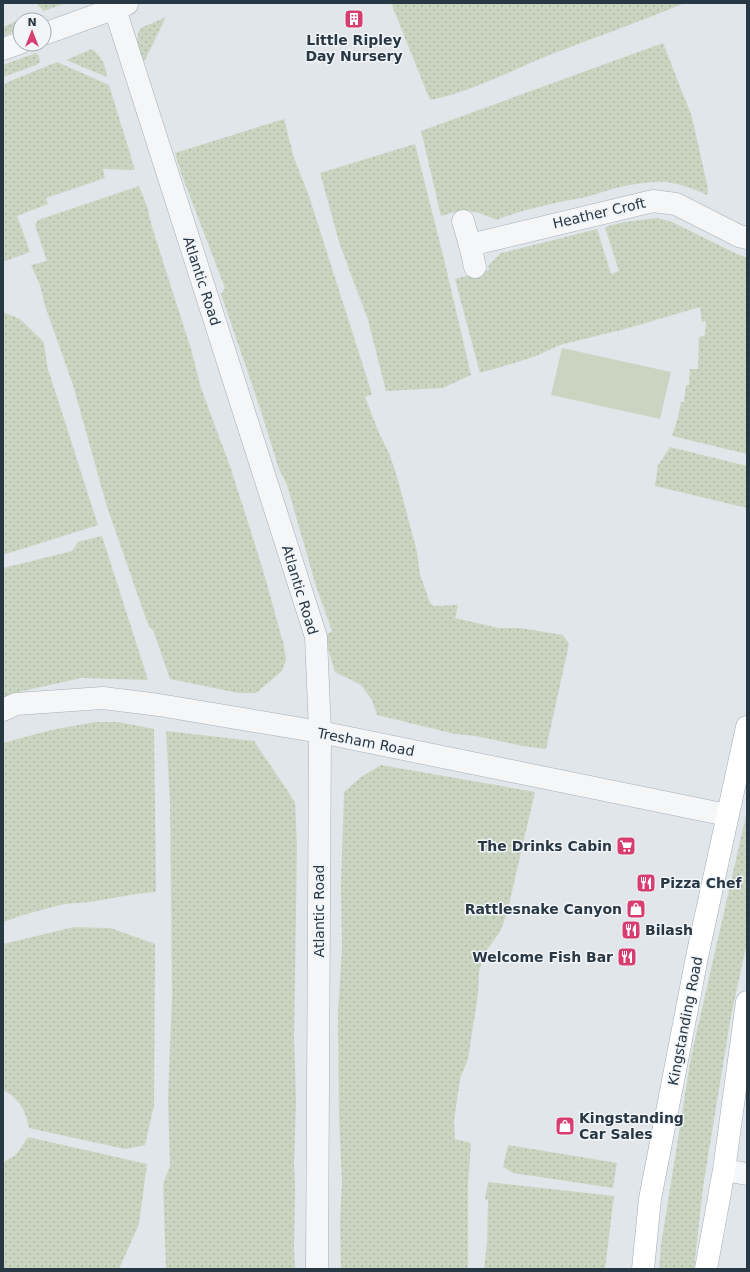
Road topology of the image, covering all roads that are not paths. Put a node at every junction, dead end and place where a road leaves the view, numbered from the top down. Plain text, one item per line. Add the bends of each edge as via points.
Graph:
1 (122, 6) edge
2 (52, 31) edge
3 (464, 221) dead end
4 (747, 238) edge
5 (470, 245) junction
6 (475, 267) dead end
7 (3, 710) edge
8 (747, 727) edge
9 (320, 732) junction
10 (727, 815) junction
11 (747, 1002) edge
12 (724, 1170) junction
13 (747, 1174) edge
14 (317, 1269) edge
15 (643, 1269) edge
16 (706, 1269) edge

1 - 2 street
1 - 9 street, Atlantic Road via 316,637
3 - 5 street
4 - 5 street, Heather Croft via 738,236 676,204 653,200
5 - 6 street
7 - 9 street, Tresham Road via 16,704 103,698
8 - 10 main road, Kingstanding Road
9 - 10 street, Tresham Road
9 - 14 street, Atlantic Road
10 - 15 main road, Kingstanding Road via 650,1199
11 - 12 main road
12 - 13 street
12 - 16 main road

